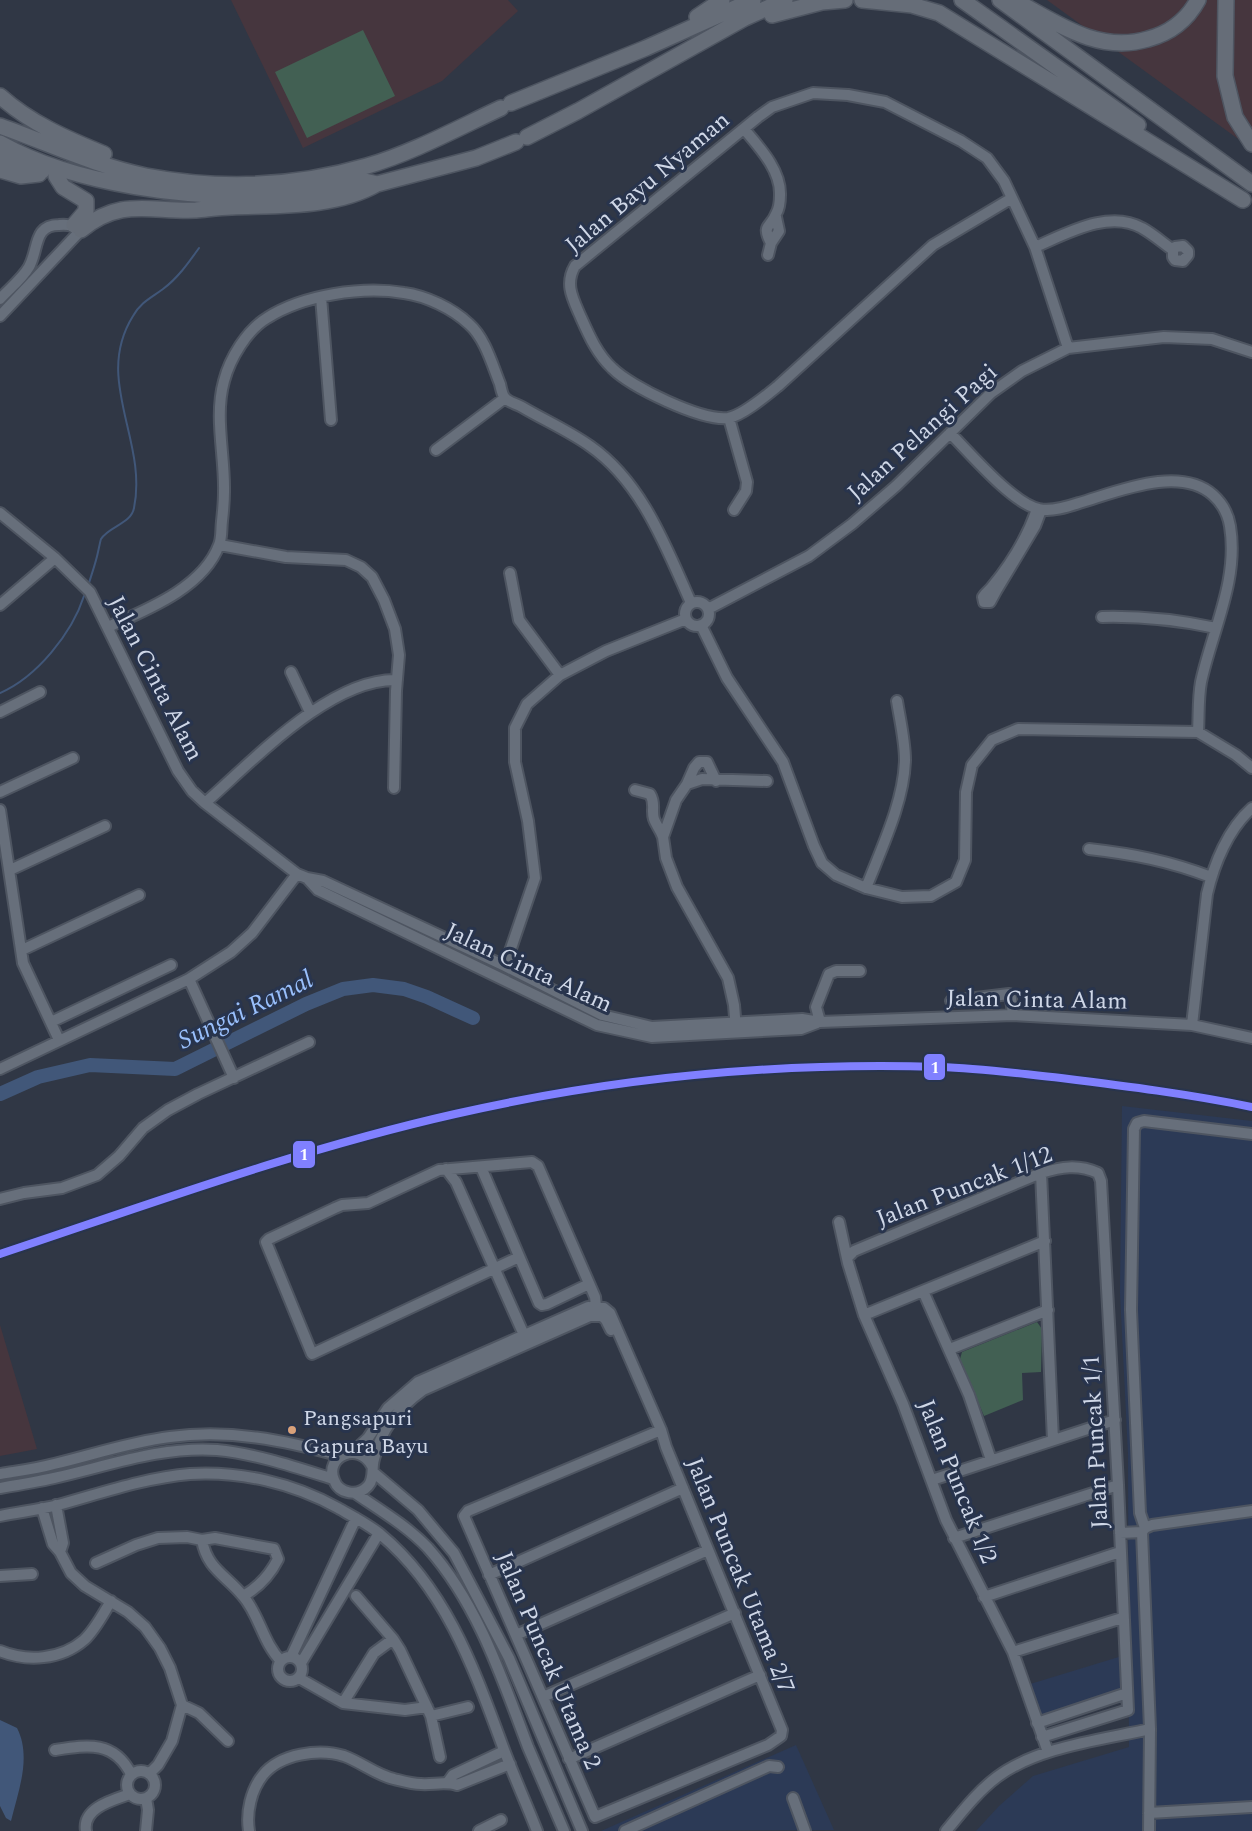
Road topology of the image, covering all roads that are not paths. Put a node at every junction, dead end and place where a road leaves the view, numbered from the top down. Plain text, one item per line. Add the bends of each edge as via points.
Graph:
1 (722, 0) edge
2 (753, 0) edge
3 (785, 0) edge
4 (845, 0) edge
5 (862, 0) edge
6 (962, 0) edge
7 (1000, 0) edge
8 (1014, 0) edge
9 (1198, 0) edge
10 (1226, 0) edge
11 (711, 38) junction
12 (646, 48) junction
13 (0, 96) edge
14 (0, 126) edge
15 (744, 129) junction
16 (1252, 144) edge
17 (2, 149) edge
18 (0, 170) edge
19 (51, 174) junction
20 (190, 181) junction
21 (377, 184) junction
22 (1252, 184) edge
23 (1012, 198) junction
24 (1247, 203) edge
25 (230, 207) junction
26 (57, 225) junction
27 (78, 227) junction
28 (68, 243) junction
29 (1035, 247) junction
30 (1173, 250) dead end
31 (768, 255) dead end
32 (321, 297) junction
33 (0, 299) edge
34 (0, 316) edge
35 (1068, 348) junction
36 (1252, 352) edge
37 (505, 398) junction
38 (729, 418) junction
39 (331, 420) dead end
40 (950, 433) junction
41 (436, 450) dead end
42 (734, 510) dead end
43 (1039, 510) junction
44 (0, 513) edge
45 (220, 545) junction
46 (55, 558) junction
47 (510, 573) dead end
48 (691, 603) junction
49 (0, 606) edge
50 (708, 609) junction
51 (1102, 617) dead end
52 (686, 619) junction
53 (700, 626) junction
54 (108, 627) junction
55 (1216, 628) junction
56 (291, 672) dead end
57 (560, 675) junction
58 (397, 680) junction
59 (40, 692) dead end
60 (897, 700) dead end
61 (0, 712) edge
62 (310, 712) junction
63 (1198, 732) junction
64 (74, 758) dead end
65 (1252, 768) edge
66 (716, 781) junction
67 (767, 781) dead end
68 (687, 784) junction
69 (394, 788) dead end
70 (635, 790) dead end
71 (0, 792) edge
72 (204, 803) junction
73 (1252, 808) edge
74 (0, 810) edge
75 (105, 826) dead end
76 (663, 837) junction
77 (1089, 849) dead end
78 (10, 870) junction
79 (302, 876) junction
80 (1211, 877) junction
81 (866, 888) junction
82 (139, 895) dead end
83 (22, 950) junction
84 (171, 965) dead end
85 (505, 966) junction
86 (860, 971) dead end
87 (189, 979) junction
88 (951, 1001) dead end
89 (1012, 1015) junction
90 (51, 1022) junction
91 (820, 1022) junction
92 (1192, 1025) junction
93 (736, 1028) junction
94 (1252, 1038) edge
95 (59, 1040) junction
96 (309, 1042) dead end
97 (0, 1069) edge
98 (233, 1076) junction
99 (1252, 1134) edge
100 (481, 1167) junction
101 (446, 1169) junction
102 (1041, 1173) junction
103 (1098, 1173) joint
104 (0, 1199) edge
105 (839, 1222) dead end
106 (1045, 1241) junction
107 (519, 1257) junction
108 (848, 1257) junction
109 (494, 1269) junction
110 (589, 1284) junction
111 (923, 1291) junction
112 (596, 1306) junction
113 (1048, 1310) junction
114 (864, 1315) junction
115 (524, 1335) junction
116 (536, 1340) junction
117 (516, 1349) junction
118 (950, 1350) junction
119 (1115, 1420) junction
120 (658, 1431) junction
121 (1053, 1440) junction
122 (353, 1452) junction
123 (341, 1456) junction
124 (991, 1460) junction
125 (372, 1469) junction
126 (0, 1474) edge
127 (333, 1479) junction
128 (932, 1480) junction
129 (1118, 1485) junction
130 (0, 1488) edge
131 (683, 1488) junction
132 (355, 1493) junction
133 (56, 1505) junction
134 (42, 1508) junction
135 (1252, 1511) edge
136 (0, 1516) edge
137 (356, 1518) junction
138 (1143, 1530) junction
139 (379, 1533) junction
140 (1120, 1533) junction
141 (954, 1539) junction
142 (202, 1540) junction
143 (708, 1550) junction
144 (60, 1552) junction
145 (1120, 1552) junction
146 (96, 1563) dead end
147 (32, 1574) dead end
148 (489, 1575) junction
149 (0, 1576) edge
150 (243, 1596) junction
151 (356, 1596) dead end
152 (984, 1597) junction
153 (111, 1601) junction
154 (735, 1613) junction
155 (1122, 1618) junction
156 (516, 1635) junction
157 (393, 1639) junction
158 (0, 1651) edge
159 (1013, 1652) junction
160 (286, 1659) junction
161 (301, 1663) junction
162 (760, 1675) junction
163 (300, 1678) junction
164 (1127, 1693) junction
165 (543, 1697) junction
166 (343, 1703) junction
167 (182, 1705) junction
168 (468, 1707) dead end
169 (429, 1711) junction
170 (1037, 1723) junction
171 (1150, 1729) junction
172 (1042, 1737) junction
173 (228, 1741) dead end
174 (55, 1750) dead end
175 (504, 1751) junction
176 (1048, 1752) junction
177 (440, 1758) dead end
178 (569, 1759) junction
179 (510, 1764) junction
180 (778, 1767) dead end
181 (150, 1773) junction
182 (131, 1774) junction
183 (448, 1782) junction
184 (130, 1794) junction
185 (146, 1798) junction
186 (793, 1798) dead end
187 (1252, 1807) edge
188 (1149, 1813) junction
189 (595, 1817) joint
190 (501, 1821) dead end
191 (86, 1831) edge
192 (146, 1831) edge
193 (249, 1831) edge
194 (478, 1831) edge
195 (537, 1831) edge
196 (564, 1831) edge
197 (584, 1831) edge
198 (625, 1831) edge
199 (805, 1831) edge
200 (946, 1831) edge
201 (1149, 1831) edge

1 - 12 highway
2 - 12 highway
3 - 11 highway
4 - 11 highway via 784,10
5 - 24 highway via 912,5 939,13
6 - 24 highway
7 - 22 highway
8 - 9 highway via 1082,36 1113,44 1141,41 1174,28
10 - 16 highway via 1225,76 1235,117
11 - 21 highway via 521,139 476,158
12 - 20 highway via 369,165 278,184 230,186
13 - 20 highway via 35,122 77,143
14 - 20 highway via 146,176
15 - 23 street, Jalan Bayu Nyaman via 772,107 813,93 885,102 987,158
15 - 31 street via 774,171 780,195 776,217 766,231 771,243
15 - 38 street, Jalan Bayu Nyaman via 575,266 569,283 588,333 613,369 672,403 705,416
17 - 19 highway
17 - 21 highway via 107,181 231,197 280,195 360,180
18 - 19 highway via 21,176
19 - 25 highway via 152,200
19 - 27 highway via 86,201
21 - 25 highway via 333,199
23 - 29 street, Jalan Bayu Nyaman
23 - 38 street via 933,245 778,386 756,404
25 - 27 highway via 119,209
26 - 27 street
26 - 28 street
26 - 33 street via 38,235 28,269
27 - 28 street
28 - 34 street
29 - 30 street via 1113,220 1141,227
29 - 35 street, Jalan Bayu Nyaman
32 - 37 street via 380,291 405,293 454,312 471,325 483,344
32 - 39 street
32 - 45 street via 294,304 265,319 232,358 219,405 224,491
35 - 36 street, Jalan Pelangi Pagi via 1164,337 1212,339
35 - 40 street, Jalan Pelangi Pagi via 1010,378
37 - 41 street
37 - 48 street via 588,444 609,461 639,497
38 - 42 street via 747,482
40 - 43 street via 1011,493
40 - 50 street, Jalan Pelangi Pagi via 896,486 809,556
43 - 43 street via 1035,526 993,600 984,602 984,594 1015,553
43 - 55 street via 1071,506 1155,482 1181,481 1205,488 1221,503 1230,525 1228,588
44 - 46 street, Jalan Cinta Alam
45 - 54 street via 190,584 153,607
45 - 58 street via 286,557 346,560 361,567 372,577 395,629
46 - 49 street
46 - 54 street, Jalan Cinta Alam via 90,592
47 - 57 street via 519,620
48 - 50 street via 699,602
48 - 52 street
50 - 53 street via 709,617
51 - 55 street via 1175,620
52 - 53 street
52 - 57 street via 606,651
53 - 81 street via 727,678 783,762 822,863 836,875
54 - 72 street, Jalan Cinta Alam via 178,771
55 - 63 street via 1201,683
56 - 62 street
57 - 85 street via 527,704 515,728 514,762 528,821 535,878
58 - 62 street via 375,681
58 - 69 street
59 - 61 street
60 - 81 street via 905,760 900,791
62 - 72 street
63 - 65 street
63 - 81 street via 1018,729 992,740 972,765 966,792 965,860 956,882 931,896 902,897
64 - 71 street
66 - 67 street
66 - 68 street via 702,779
66 - 68 street via 706,762 699,762
68 - 76 street via 676,800
70 - 76 street via 650,794 654,822
72 - 79 street, Jalan Cinta Alam
73 - 80 street via 1226,842
74 - 78 street
75 - 78 street
76 - 93 street via 677,887 728,978
77 - 80 street via 1138,854
78 - 83 street
79 - 85 street, Jalan Cinta Alam via 324,881
79 - 87 street via 252,933
79 - 93 street, Jalan Cinta Alam via 318,890 597,1025 652,1037
80 - 92 street
82 - 83 street
83 - 90 street via 23,963
84 - 90 street
85 - 93 street, Jalan Cinta Alam via 593,1012 641,1025
86 - 91 street via 829,974 816,1007
87 - 95 street
87 - 98 street
88 - 89 street via 1009,994
89 - 91 street, Jalan Cinta Alam
89 - 92 street, Jalan Cinta Alam
90 - 95 street
91 - 93 street, Jalan Cinta Alam via 802,1019
92 - 94 street, Jalan Cinta Alam
95 - 97 street
96 - 98 street
98 - 104 street via 168,1110 143,1128 97,1175 62,1188
99 - 138 street via 1144,1121 1134,1129 1131,1310
100 - 101 street
100 - 107 street
100 - 110 street via 536,1163
101 - 109 street via 456,1182
101 - 109 street via 368,1203 334,1208 266,1242 312,1354
102 - 103 street, Jalan Puncak 1/12 via 1061,1167
102 - 106 street
102 - 108 street, Jalan Puncak 1/12 via 854,1251
103 - 119 street, Jalan Puncak 1/1
105 - 108 street, Jalan Puncak 1/2
106 - 111 street
106 - 113 street
107 - 109 street
107 - 110 street via 542,1305
108 - 114 street, Jalan Puncak 1/2
109 - 115 street
110 - 112 street
111 - 114 street
111 - 118 street
112 - 115 street
112 - 120 street via 610,1313
113 - 118 street
113 - 121 street
114 - 128 street, Jalan Puncak 1/2
115 - 116 street
115 - 117 street
115 - 122 street via 418,1382 388,1408 368,1438
116 - 117 street
116 - 120 street via 590,1316 602,1316
117 - 125 street via 410,1399 384,1430
118 - 124 street
119 - 121 street
119 - 129 street, Jalan Puncak 1/1
120 - 131 street, Jalan Puncak Utama 2/7
120 - 148 street, Jalan Puncak Utama 2 via 465,1513 464,1519
121 - 124 street
122 - 123 street
122 - 125 street via 365,1457
123 - 126 street via 284,1441 217,1434 120,1446 52,1465
123 - 127 street via 333,1467
124 - 128 street
125 - 132 street via 366,1488
125 - 197 street via 418,1510 454,1553 509,1658
127 - 130 street via 254,1455 205,1450 134,1458
127 - 132 street via 342,1490
128 - 141 street, Jalan Puncak 1/2
129 - 140 street, Jalan Puncak 1/1
129 - 141 street
131 - 143 street, Jalan Puncak Utama 2/7
131 - 148 street
132 - 196 street via 427,1547 460,1593 496,1663
133 - 134 street
133 - 137 street via 155,1478 221,1474 280,1483 316,1496
133 - 144 street via 63,1543
134 - 136 street
134 - 144 street via 53,1545
135 - 138 street via 1164,1523
137 - 139 street
137 - 160 street
138 - 140 street
138 - 171 street
139 - 161 street
139 - 175 street via 422,1578 449,1616 470,1659
140 - 145 street, Jalan Puncak 1/1
141 - 152 street, Jalan Puncak 1/2
142 - 146 street via 158,1538
142 - 150 street via 209,1562
142 - 150 street via 215,1538 269,1547 277,1553 263,1582
143 - 154 street, Jalan Puncak Utama 2/7
143 - 156 street
144 - 153 street via 71,1573
145 - 152 street
145 - 155 street, Jalan Puncak 1/1
147 - 149 street
148 - 156 street, Jalan Puncak Utama 2
150 - 160 street via 272,1650
151 - 157 street
152 - 159 street, Jalan Puncak 1/2
153 - 158 street via 84,1640 65,1651 44,1658 19,1658
153 - 167 street via 145,1627 160,1648
154 - 162 street, Jalan Puncak Utama 2/7
154 - 165 street
155 - 159 street
155 - 164 street, Jalan Puncak 1/1
156 - 165 street, Jalan Puncak Utama 2
157 - 166 street via 374,1653
157 - 169 street
159 - 170 street, Jalan Puncak 1/2
160 - 161 street
160 - 163 street via 278,1668 282,1678 289,1682
161 - 163 street
162 - 178 street
162 - 189 street, Jalan Puncak Utama 2/7 via 781,1736 768,1745
163 - 166 street
164 - 170 street
164 - 172 street, Jalan Puncak 1/1 via 1128,1710
165 - 178 street, Jalan Puncak Utama 2
166 - 169 street
167 - 173 street via 199,1713
167 - 181 street via 172,1741
168 - 169 street
169 - 177 street
170 - 172 street, Jalan Puncak 1/2
171 - 176 street
171 - 188 street
172 - 176 street, Jalan Puncak 1/2
174 - 182 street via 96,1746 110,1750
175 - 179 street
175 - 183 street
176 - 200 street via 998,1776
178 - 189 street, Jalan Puncak Utama 2
179 - 183 street via 457,1785
179 - 195 street
180 - 198 street via 769,1766
181 - 182 street
181 - 185 street via 155,1784
182 - 184 street via 126,1784
183 - 193 street via 418,1784 390,1778 343,1756 310,1751 279,1763 264,1774 252,1794 247,1818
184 - 185 street
184 - 191 street via 99,1807 87,1819
185 - 192 street
186 - 199 street
187 - 188 street
188 - 201 street
190 - 194 street

